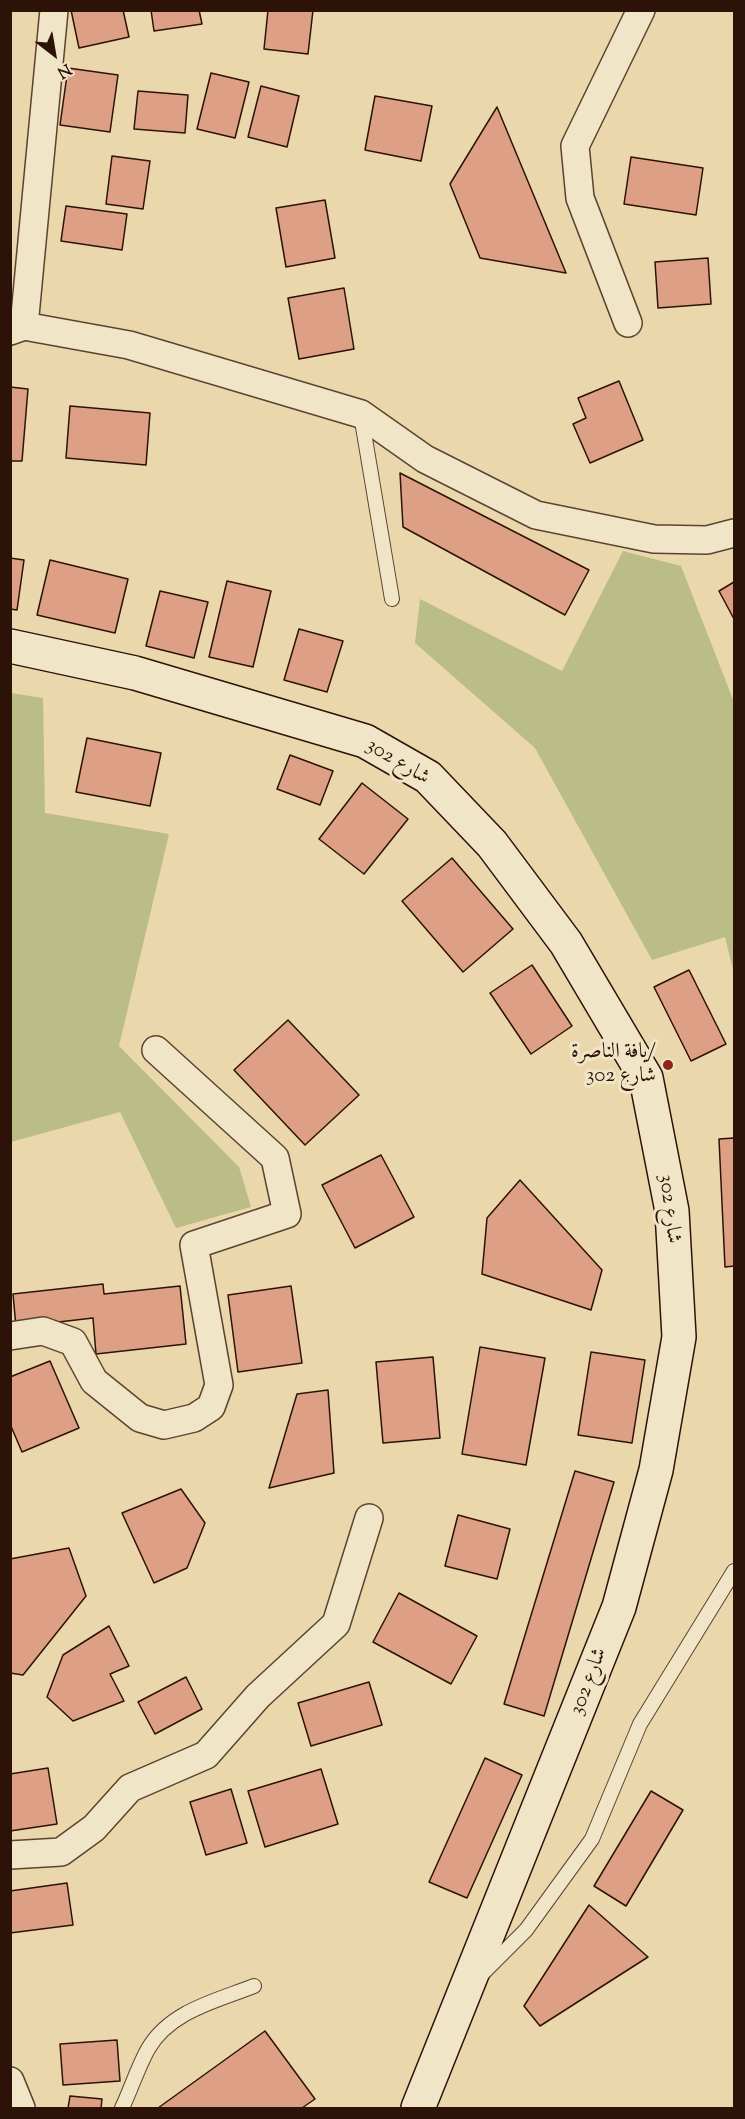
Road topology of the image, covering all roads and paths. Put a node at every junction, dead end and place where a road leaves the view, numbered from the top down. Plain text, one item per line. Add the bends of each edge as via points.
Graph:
1 (54, 10) edge
2 (641, 10) edge
3 (628, 323) dead end
4 (17, 328) edge
5 (361, 414) junction
6 (735, 533) edge
7 (392, 599) dead end
8 (10, 646) edge
9 (156, 1050) dead end
10 (10, 1336) edge
11 (369, 1518) dead end
12 (735, 1571) edge
13 (10, 1855) edge
14 (254, 1986) dead end
15 (465, 1992) junction
16 (10, 2081) edge
17 (21, 2109) edge
18 (122, 2109) edge
19 (418, 2109) edge

1 - 4 street
2 - 3 street via 575,146 580,198
4 - 5 street via 129,345
5 - 6 street via 425,459 537,515 654,539 707,540
5 - 7 lane
8 - 15 street, شارع 302 via 135,674 365,741 428,777 492,844 566,943 646,1078 672,1210 679,1337 656,1470 619,1607
9 - 10 street via 275,1158 287,1214 194,1245 219,1385 211,1407 194,1418 164,1425 140,1418 94,1381 73,1342 43,1332
11 - 13 street via 336,1624 258,1696 206,1755 130,1788 94,1828 60,1852
12 - 15 lane via 640,1724 592,1839 526,1930
14 - 18 lane via 182,2014 163,2030 149,2048
15 - 19 street, شارع 302
16 - 17 street

